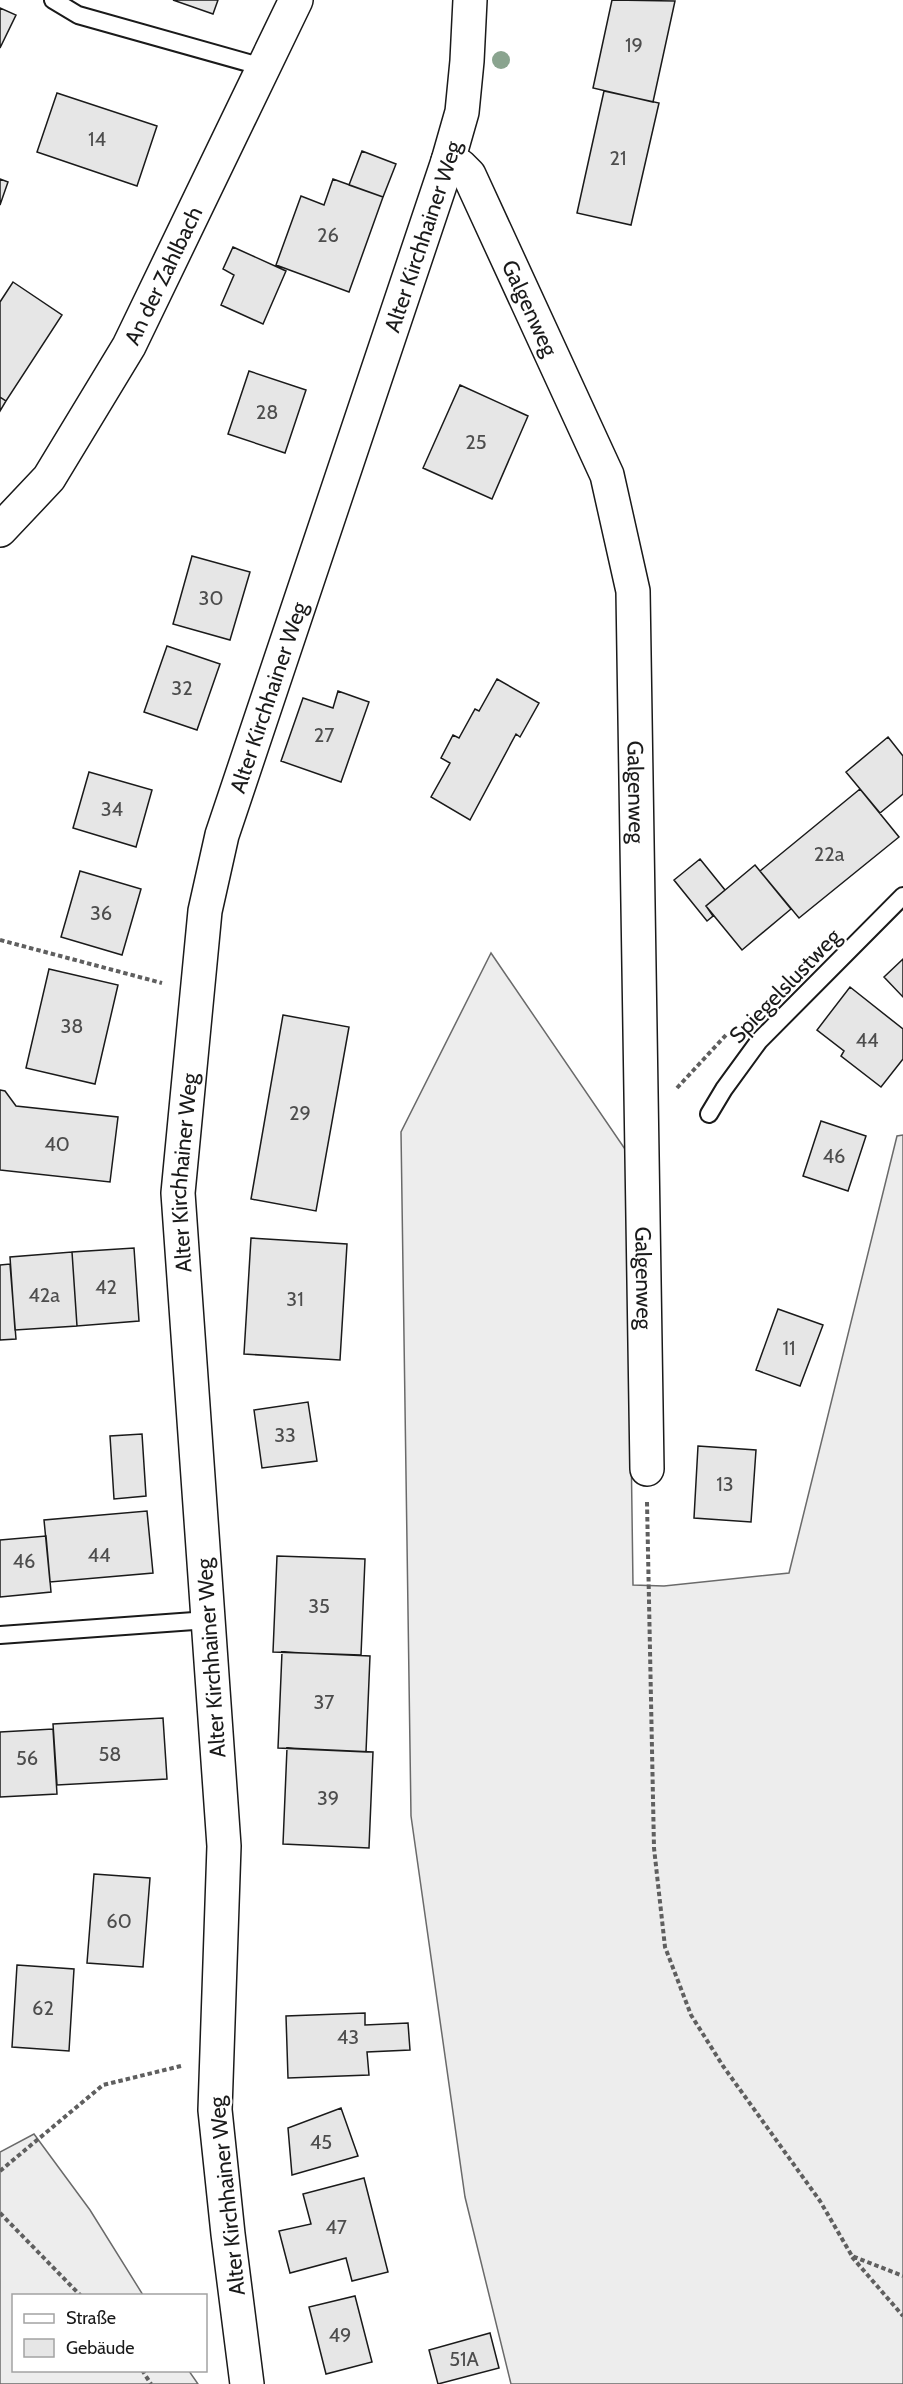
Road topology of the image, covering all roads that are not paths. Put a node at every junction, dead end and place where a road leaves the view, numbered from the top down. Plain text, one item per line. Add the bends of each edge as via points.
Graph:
1 (53, 0) edge
2 (296, 0) edge
3 (470, 0) edge
4 (263, 67) junction
5 (448, 161) junction
6 (0, 530) edge
7 (903, 896) edge
8 (710, 1114) dead end
9 (646, 1469) road end
10 (208, 1620) junction
11 (0, 1635) edge
12 (247, 2384) edge

1 - 4 lane via 78,15
2 - 4 street, An der Zahlbach
3 - 5 street, Alter Kirchhainer Weg via 462,112
4 - 6 street, An der Zahlbach via 129,346 49,478
5 - 9 street, Galgenweg via 469,175 607,475 633,591
5 - 10 street, Alter Kirchhainer Weg via 222,834 205,911 178,1193
7 - 8 lane, Spiegelslustweg via 759,1041
10 - 11 lane
10 - 12 street, Alter Kirchhainer Weg via 224,1846 215,2110

